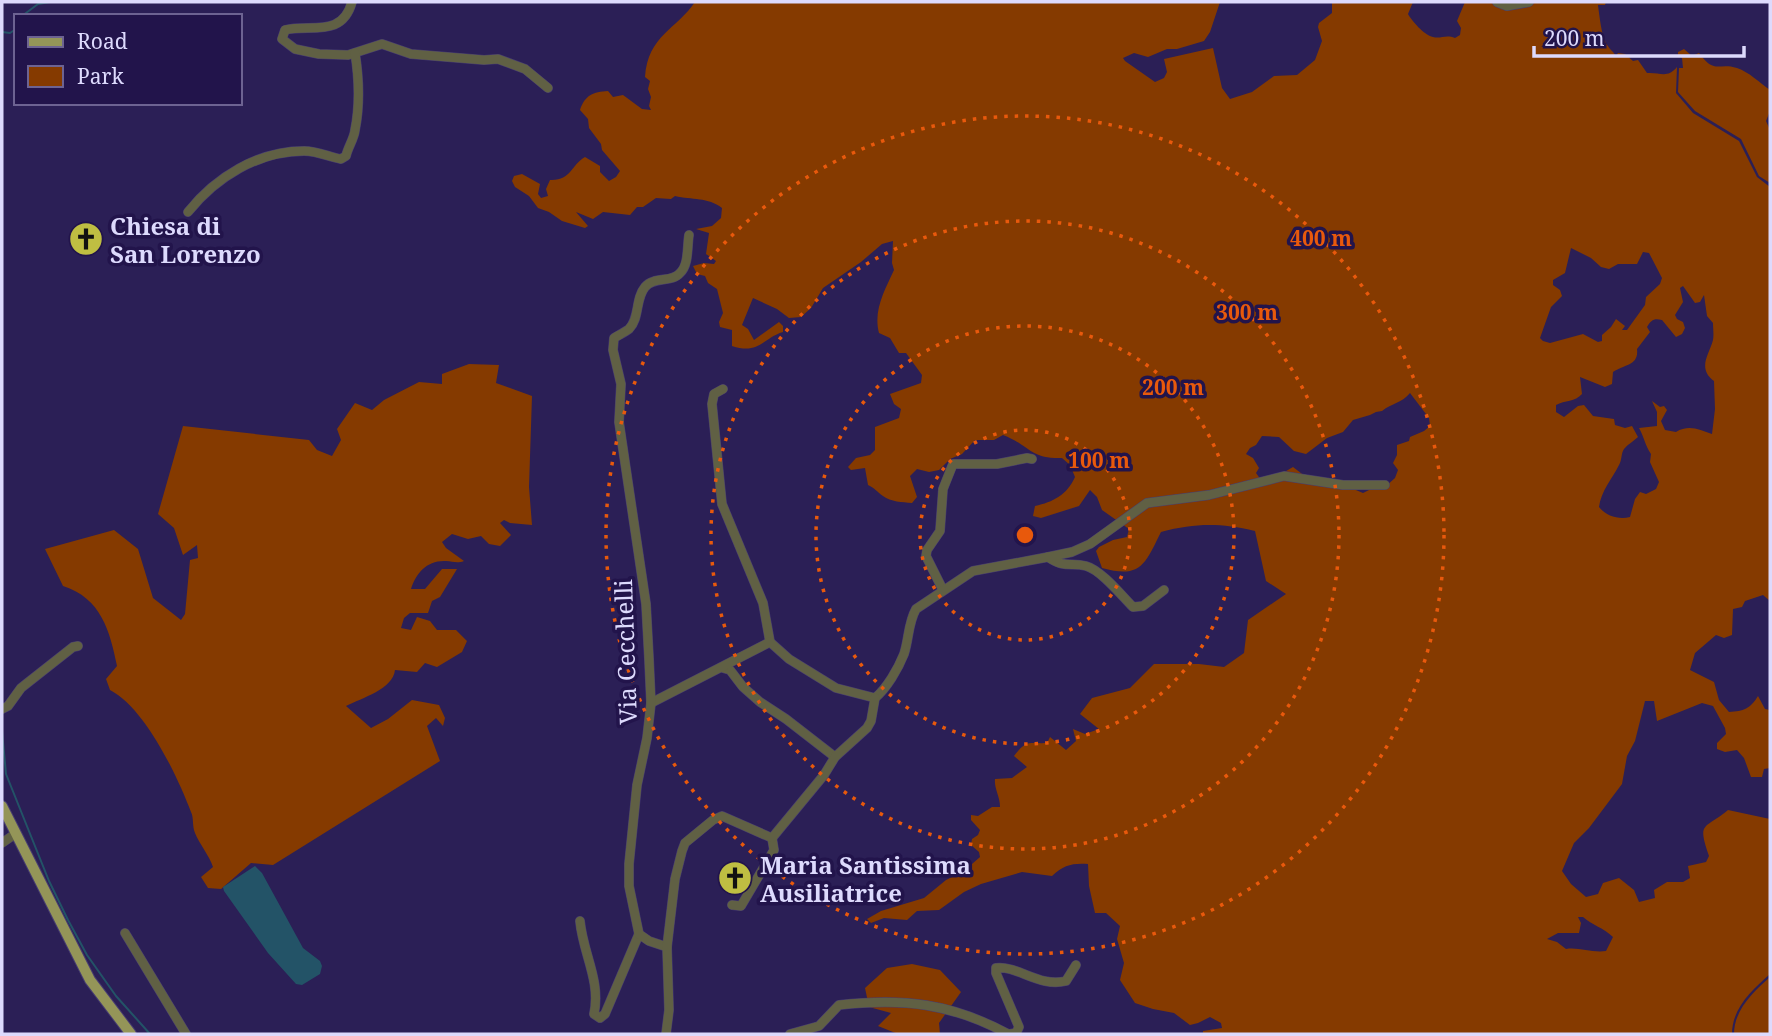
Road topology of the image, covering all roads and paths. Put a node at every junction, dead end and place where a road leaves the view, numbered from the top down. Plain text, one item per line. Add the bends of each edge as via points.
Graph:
1 (352, 2) edge
2 (1497, 2) edge
3 (1529, 2) edge
4 (355, 53) junction
5 (548, 88) dead end
6 (188, 212) dead end
7 (689, 235) dead end
8 (723, 389) dead end
9 (1032, 459) dead end
10 (1385, 485) dead end
11 (1048, 557) junction
12 (943, 590) junction
13 (1164, 590) dead end
14 (770, 642) junction
15 (78, 646) dead end
16 (723, 668) junction
17 (875, 698) junction
18 (651, 703) junction
19 (5, 708) edge
20 (835, 757) junction
21 (2, 806) edge
22 (15, 834) junction
23 (772, 838) junction
24 (2, 843) edge
25 (732, 905) dead end
26 (580, 921) dead end
27 (125, 933) dead end
28 (639, 934) junction
29 (667, 947) junction
30 (1076, 965) dead end
31 (131, 1034) edge
32 (186, 1034) edge
33 (666, 1034) edge
34 (790, 1034) edge
35 (1009, 1034) edge

1 - 4 street via 346,15 329,27 292,28 282,35 288,45 304,52
2 - 3 street via 1507,6
4 - 5 street via 382,44 411,54 498,59 525,69
4 - 6 street via 359,88 356,124 346,156 280,153 246,164 202,194
7 - 18 street, Via Cecchelli via 681,273 646,285 634,322 614,338 621,384 619,422 646,604
8 - 14 street via 714,394 712,404 722,504 763,603
9 - 12 street via 953,464 943,489 940,531 926,556
10 - 11 street via 1343,485 1284,476 1209,495 1147,503 1090,544
11 - 12 street via 973,570
11 - 13 street via 1069,566 1087,566 1133,607 1143,606
12 - 17 street via 916,609 904,654
14 - 16 street
14 - 17 street via 836,688
15 - 19 street via 20,688
16 - 18 street
16 - 20 street via 760,702
17 - 20 street via 872,721
18 - 28 street, Via Cecchelli via 629,863
20 - 23 street
21 - 22 main road
22 - 24 street
22 - 31 main road via 90,980
23 - 25 street via 774,850 753,887 741,906
23 - 29 street via 722,816 685,843 675,879
26 - 28 street via 595,981 594,1014 600,1018
27 - 32 street
28 - 29 street
29 - 33 street
30 - 35 street via 1066,981 1059,983 996,968 1018,1027 1016,1033
34 - 35 street via 818,1026 839,1005 889,1001 952,1009

